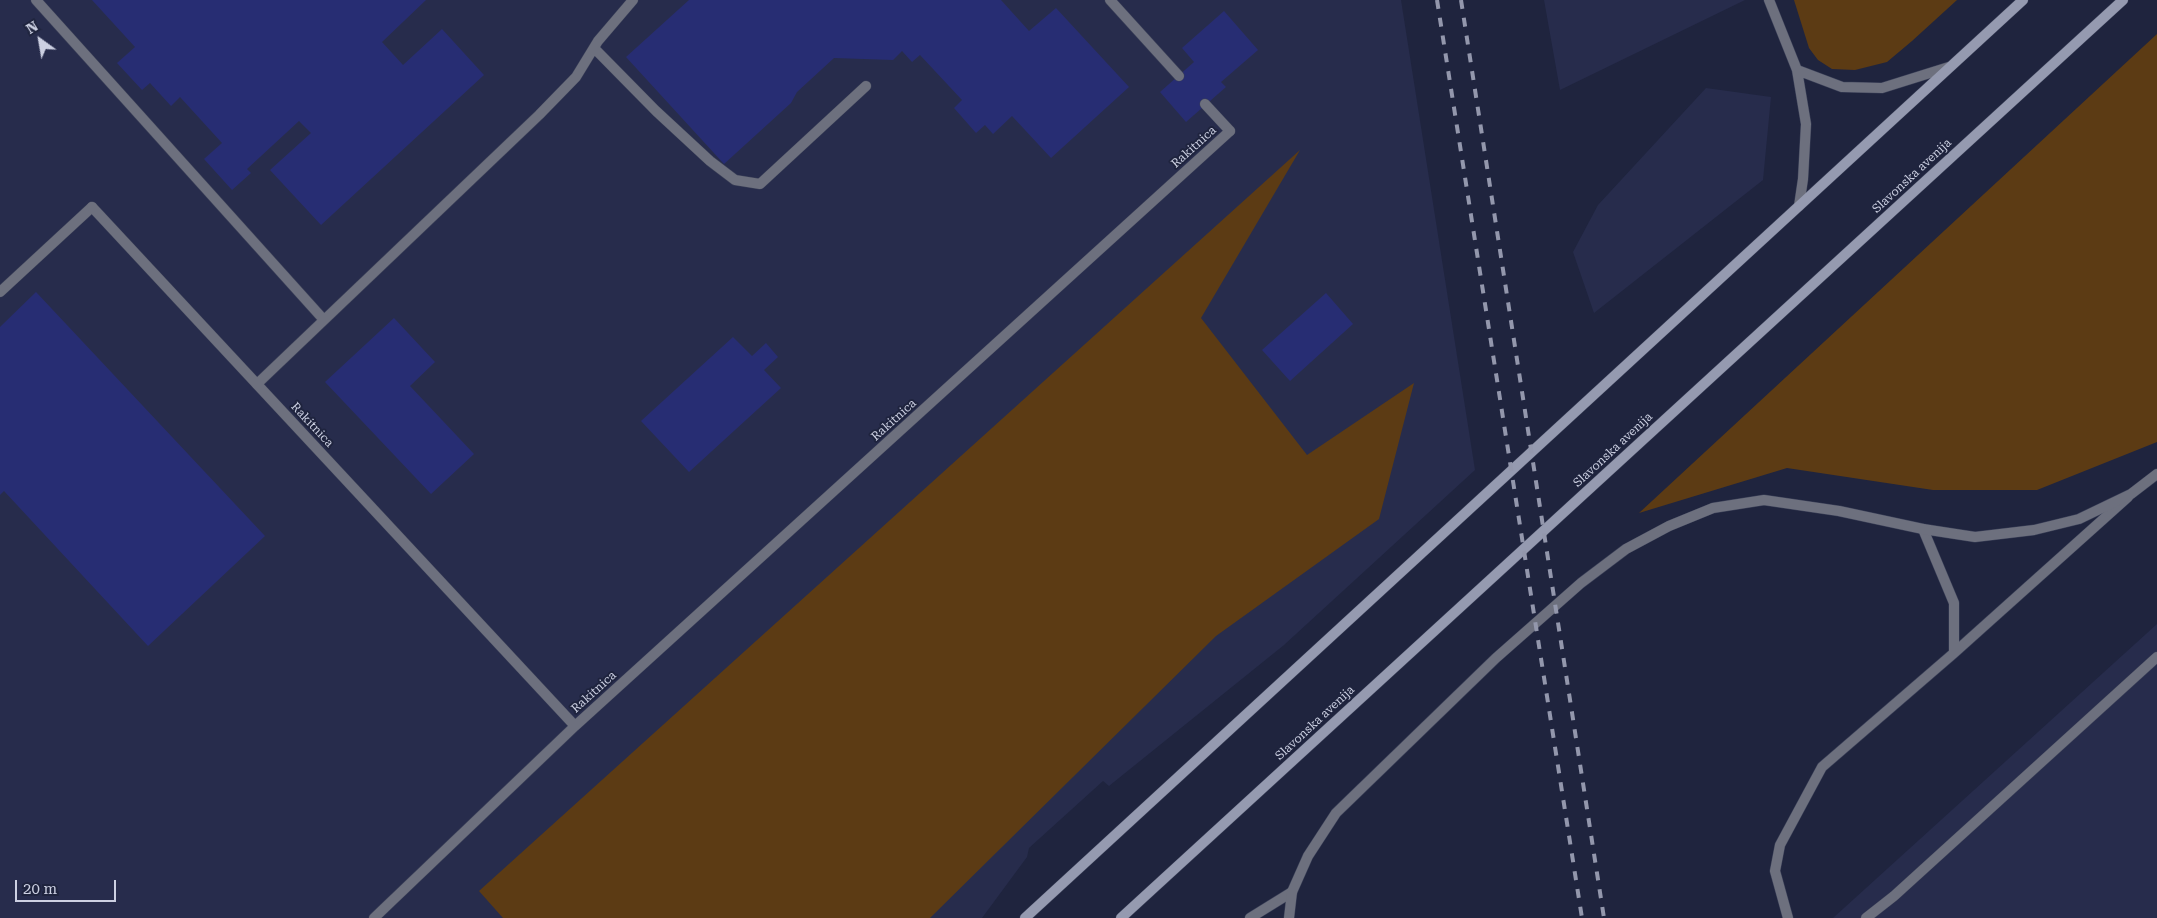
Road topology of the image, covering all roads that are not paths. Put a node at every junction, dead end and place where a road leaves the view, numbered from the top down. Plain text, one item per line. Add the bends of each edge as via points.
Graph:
1 (36, 0) edge
2 (633, 0) edge
3 (1110, 0) edge
4 (1769, 0) edge
5 (2023, 0) edge
6 (2123, 0) edge
7 (594, 48) junction
8 (1949, 67) junction
9 (1797, 70) junction
10 (1179, 76) dead end
11 (866, 86) dead end
12 (1205, 104) dead end
13 (1799, 206) junction
14 (0, 292) edge
15 (324, 320) junction
16 (257, 384) junction
17 (2157, 474) edge
18 (2131, 494) junction
19 (1923, 529) junction
20 (1954, 653) junction
21 (2157, 657) edge
22 (575, 726) junction
23 (1292, 892) junction
24 (374, 918) edge
25 (1025, 918) edge
26 (1121, 918) edge
27 (1250, 918) edge
28 (1289, 918) edge
29 (1788, 918) edge
30 (1866, 918) edge

1 - 15 street
2 - 7 street
3 - 10 street
4 - 9 street
5 - 8 main road
6 - 26 main road, Slavonska avenija
7 - 11 street via 710,161 735,180 760,184
7 - 15 street via 576,77 540,115
8 - 9 street via 1882,88 1842,87
8 - 13 main road
9 - 13 street via 1806,124
12 - 22 street, Rakitnica via 1230,131
13 - 25 main road
14 - 16 street, Rakitnica via 92,207
15 - 16 street
16 - 22 street, Rakitnica
17 - 18 street
18 - 19 street via 2079,519 2034,530 1975,537
18 - 20 street
19 - 20 street via 1954,603
19 - 23 street via 1839,511 1764,500 1714,508 1669,526 1626,549 1581,583 1496,658 1336,813 1308,856
20 - 29 street via 1822,768 1780,845 1775,871
21 - 30 street
22 - 24 street, Rakitnica
23 - 27 street
23 - 28 street

